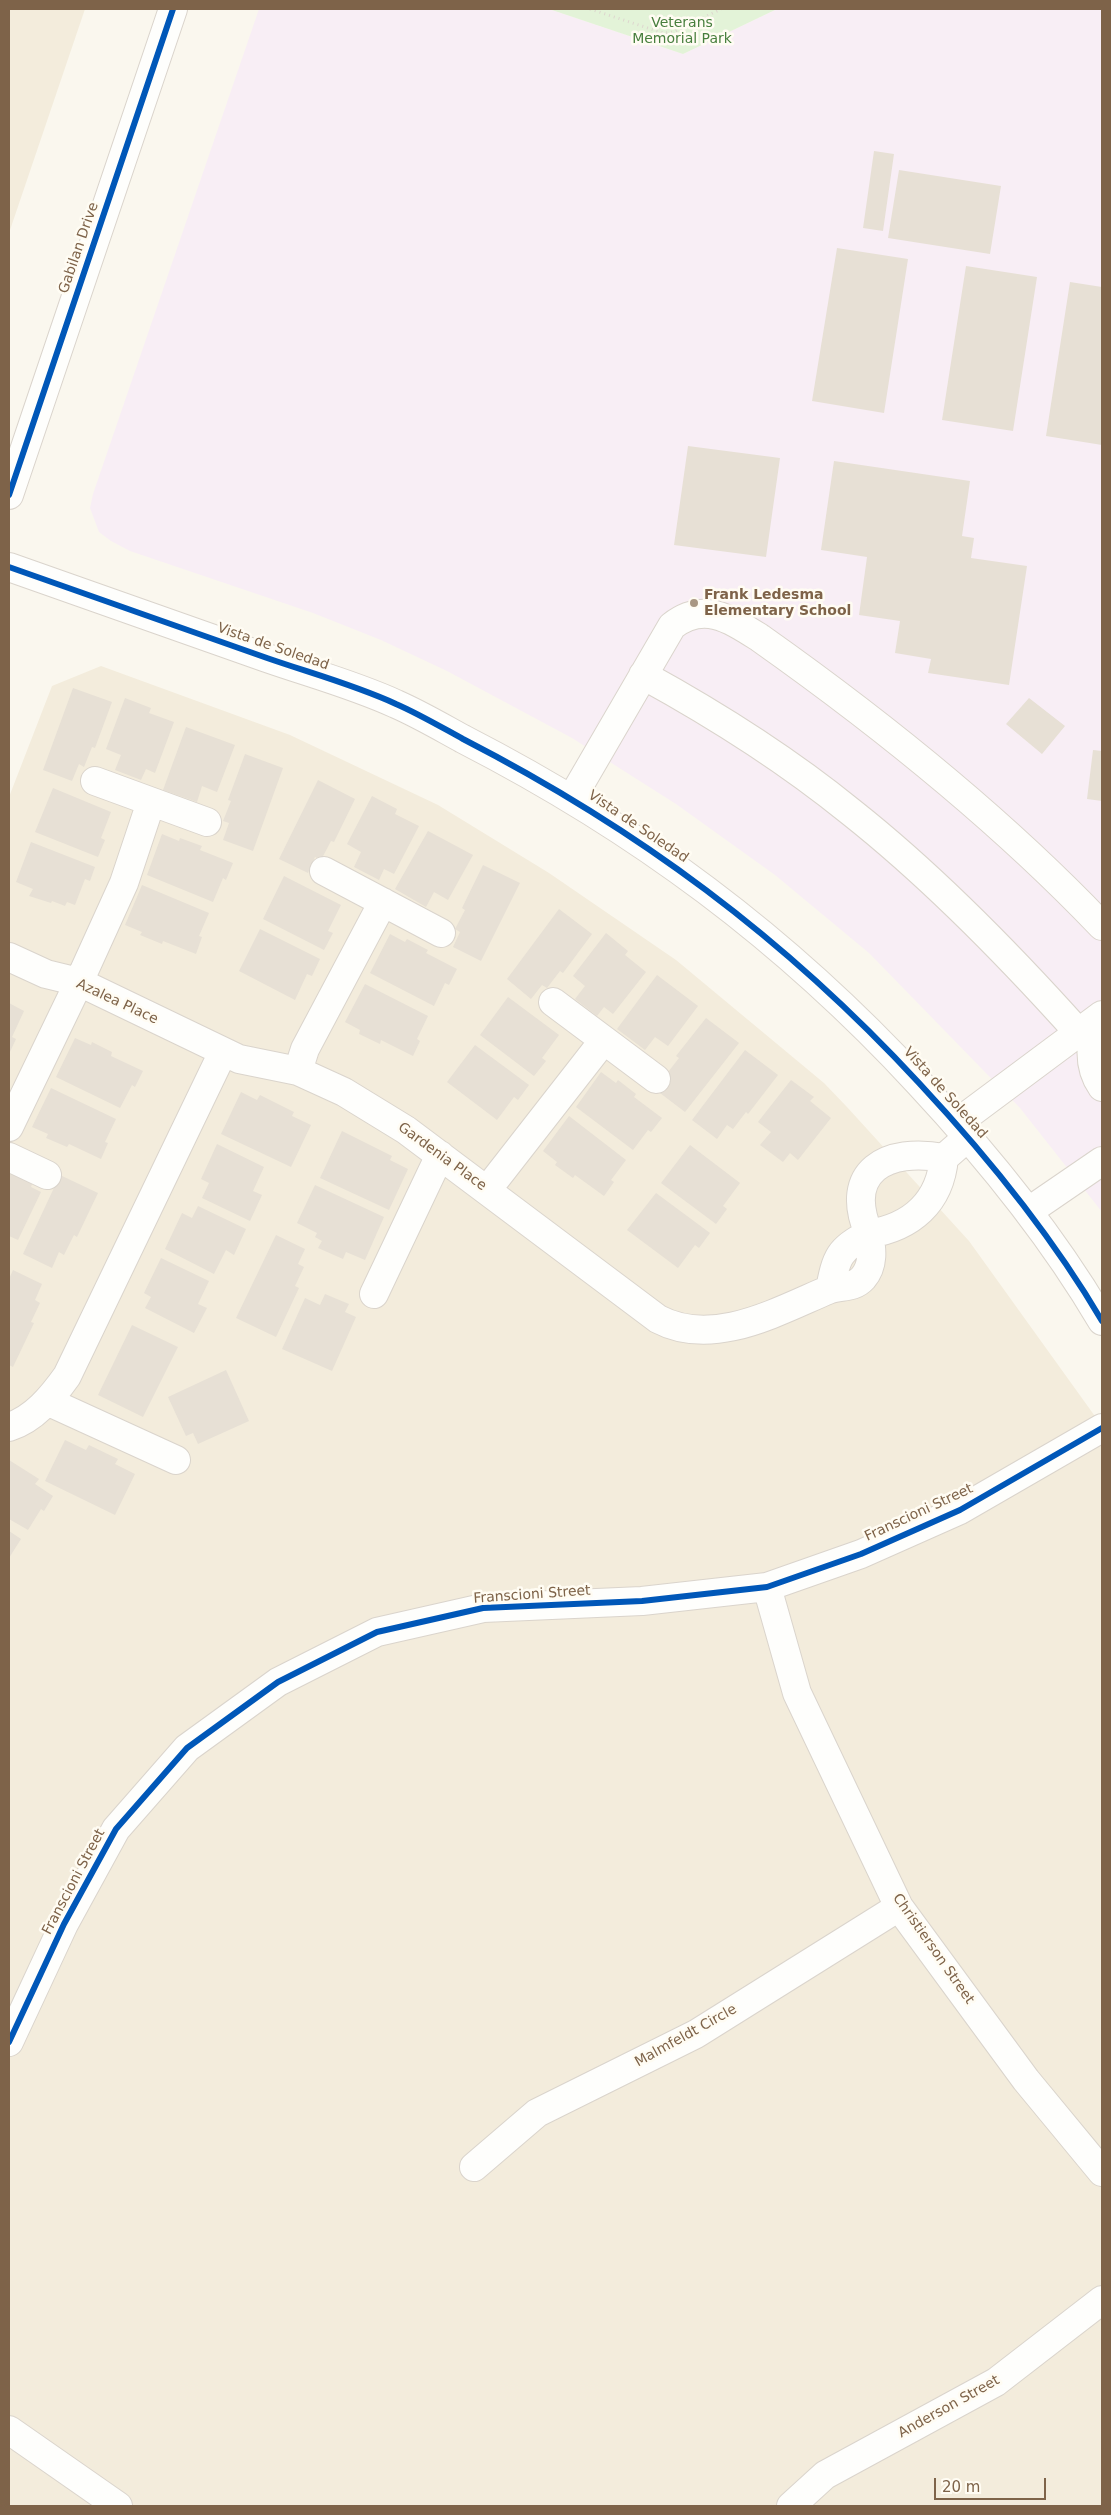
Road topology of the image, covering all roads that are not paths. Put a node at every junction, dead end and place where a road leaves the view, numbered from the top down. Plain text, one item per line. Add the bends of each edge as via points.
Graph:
1 (173, 9) edge
2 (9, 495) edge
3 (9, 567) edge
4 (643, 675) junction
5 (95, 781) dead end
6 (572, 798) junction
7 (151, 802) junction
8 (207, 822) dead end
9 (324, 872) dead end
10 (383, 902) junction
11 (1102, 926) edge
12 (441, 933) dead end
13 (9, 957) edge
14 (79, 982) junction
15 (553, 1002) dead end
16 (1102, 1015) edge
17 (1102, 1019) edge
18 (1079, 1033) junction
19 (604, 1040) junction
20 (223, 1052) junction
21 (298, 1071) junction
22 (656, 1079) dead end
23 (1102, 1087) edge
24 (9, 1127) edge
25 (963, 1130) junction
26 (440, 1156) junction
27 (9, 1157) edge
28 (944, 1158) junction
29 (1102, 1161) edge
30 (47, 1175) dead end
31 (487, 1190) junction
32 (1029, 1211) junction
33 (868, 1234) junction
34 (374, 1294) dead end
35 (1102, 1321) edge
36 (47, 1401) junction
37 (9, 1427) edge
38 (1102, 1428) edge
39 (176, 1460) dead end
40 (767, 1588) junction
41 (900, 1907) junction
42 (9, 2042) edge
43 (474, 2167) dead end
44 (1102, 2172) edge
45 (1102, 2300) edge
46 (9, 2430) edge
47 (118, 2506) edge
48 (791, 2506) edge

1 - 2 street, Gabilan Drive
3 - 6 street, Vista de Soledad via 394,703
4 - 6 street
4 - 11 street via 672,626 686,616 703,612 738,624 831,689 972,801 1062,884
4 - 18 street via 727,725 852,812 958,909
5 - 7 street
6 - 25 street, Vista de Soledad via 668,861 781,948 875,1035
7 - 8 street
7 - 14 street via 124,883
9 - 10 street
10 - 12 street
10 - 21 street via 305,1049
13 - 14 street, Azalea Place via 46,974
14 - 20 street, Azalea Place
14 - 24 street
15 - 19 street
16 - 18 street
17 - 23 street via 1092,1043 1092,1062
18 - 25 street
19 - 22 street
19 - 31 street
20 - 21 street, Gardenia Place via 239,1059
20 - 36 street via 80,1352 67,1376
21 - 26 street, Gardenia Place via 373,1108
25 - 28 street
25 - 32 street, Vista de Soledad
26 - 31 street, Gardenia Place
26 - 34 street
27 - 30 street
28 - 33 street via 940,1182 927,1204 900,1226
28 - 33 street via 903,1156 890,1159 871,1171 865,1179 860,1198
29 - 32 street
31 - 33 street, Gardenia Place via 658,1319 669,1325 707,1330 770,1316 830,1289 844,1248
32 - 35 street, Vista de Soledad via 1074,1274
36 - 37 street via 31,1416
36 - 39 street
38 - 40 street, Franscioni Street via 960,1510 861,1554
40 - 41 street, Christierson Street via 797,1693
40 - 42 street, Franscioni Street via 642,1601 483,1608 377,1632 278,1682 187,1748 116,1829 64,1924
41 - 43 street, Malmfeldt Circle via 696,2034 537,2113
41 - 44 street, Christierson Street via 1026,2080
45 - 48 street, Anderson Street via 996,2382 825,2475
46 - 47 street

